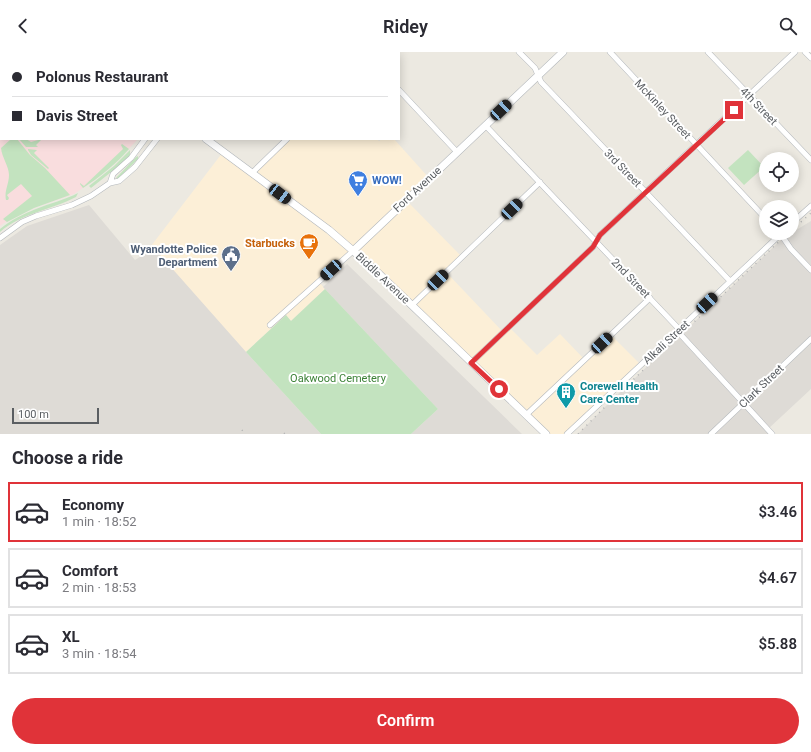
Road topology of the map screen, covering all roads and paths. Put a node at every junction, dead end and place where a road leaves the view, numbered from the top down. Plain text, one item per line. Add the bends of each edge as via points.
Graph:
1 (519, 52) edge
2 (563, 52) edge
3 (610, 52) edge
4 (708, 52) edge
5 (795, 52) edge
6 (805, 52) edge
7 (811, 58) edge
8 (538, 75) junction
9 (400, 91) edge
10 (749, 95) junction
11 (485, 125) junction
12 (144, 140) edge
13 (157, 140) edge
14 (207, 140) edge
15 (286, 140) edge
16 (697, 144) junction
17 (457, 152) junction
18 (811, 160) edge
19 (252, 173) junction
20 (540, 182) junction
21 (110, 183) junction
22 (646, 192) junction
23 (811, 206) edge
24 (759, 210) edge
25 (799, 217) edge
26 (0, 238) edge
27 (774, 240) edge
28 (786, 240) edge
29 (596, 242) junction
30 (353, 251) junction
31 (811, 270) edge
32 (730, 281) junction
33 (650, 298) junction
34 (412, 305) junction
35 (270, 325) dead end
36 (679, 329) junction
37 (811, 339) edge
38 (471, 363) junction
39 (743, 403) junction
40 (526, 415) junction
41 (546, 434) edge
42 (567, 434) edge
43 (710, 434) edge
44 (772, 434) edge

1 - 8 street, 3rd Street via 535,68
2 - 8 main road, Ford Avenue
3 - 16 street, McKinley Street
4 - 10 street, 4th Street
5 - 10 street
6 - 7 street
8 - 11 main road, Ford Avenue
8 - 22 street, 3rd Street
9 - 17 street
10 - 16 street
10 - 18 street, 4th Street
11 - 17 main road, Ford Avenue
11 - 20 street, 2nd Street
12 - 21 street via 131,158 113,174
13 - 21 street via 125,177
14 - 19 main road, Biddle Avenue
15 - 19 street
16 - 22 street
16 - 24 street, McKinley Street
17 - 30 main road, Ford Avenue
19 - 30 main road, Biddle Avenue
20 - 29 street, 2nd Street
20 - 34 street
21 - 26 street via 82,200 22,222
22 - 29 street via 600,235
22 - 32 street, 3rd Street
23 - 25 street
27 - 32 street, Alkali Street
28 - 31 street
29 - 33 street, 2nd Street
29 - 38 street
30 - 34 main road, Biddle Avenue
30 - 35 street, Ford Avenue
32 - 36 street, Alkali Street
33 - 36 street, 2nd Street
33 - 40 street
34 - 38 main road, Biddle Avenue
36 - 39 street, 2nd Street via 681,335
36 - 42 street, Alkali Street
37 - 39 street, Clark Street
38 - 40 main road, Biddle Avenue
39 - 43 street, Clark Street
39 - 44 street, 2nd Street
40 - 41 main road, Biddle Avenue

